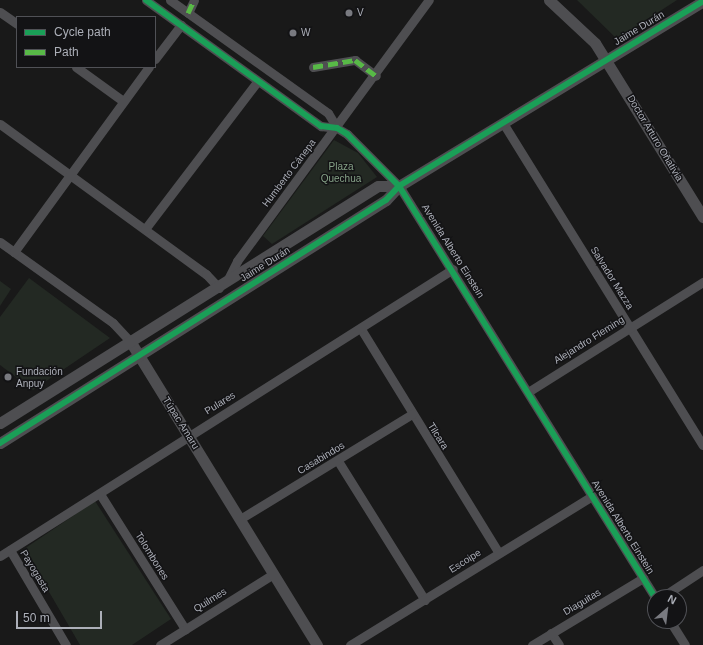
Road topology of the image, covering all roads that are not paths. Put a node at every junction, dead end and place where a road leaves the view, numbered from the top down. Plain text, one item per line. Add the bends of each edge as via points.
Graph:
1 (146, 0) edge
2 (170, 0) edge
3 (194, 0) edge
4 (429, 0) edge
5 (549, 0) edge
6 (698, 2) edge
7 (0, 12) edge
8 (188, 13) junction
9 (16, 23) edge
10 (181, 25) junction
11 (156, 58) edge
12 (607, 59) junction
13 (313, 67) dead end
14 (77, 68) edge
15 (148, 68) edge
16 (376, 76) junction
17 (257, 82) junction
18 (123, 101) junction
19 (503, 123) junction
20 (0, 124) edge
21 (337, 128) junction
22 (70, 174) junction
23 (398, 186) junction
24 (703, 217) edge
25 (145, 229) junction
26 (0, 242) edge
27 (14, 252) junction
28 (453, 269) junction
29 (703, 282) edge
30 (222, 285) junction
31 (630, 327) junction
32 (360, 329) junction
33 (130, 341) junction
34 (139, 355) junction
35 (528, 392) junction
36 (412, 414) junction
37 (0, 423) edge
38 (188, 435) junction
39 (0, 443) edge
40 (703, 445) edge
41 (338, 461) junction
42 (100, 494) junction
43 (592, 496) junction
44 (240, 519) junction
45 (10, 550) junction
46 (499, 554) junction
47 (0, 556) edge
48 (703, 570) edge
49 (273, 574) junction
50 (643, 578) junction
51 (650, 589) edge
52 (674, 589) edge
53 (425, 600) junction
54 (185, 629) junction
55 (675, 629) edge
56 (551, 633) junction
57 (66, 645) edge
58 (160, 645) edge
59 (318, 645) edge
60 (350, 645) edge
61 (532, 645) edge
62 (559, 645) edge
63 (685, 645) edge

1 - 10 street
2 - 8 street, Avenida Alberto Einstein
3 - 8 street
4 - 16 street, Humberto Cánepa
5 - 12 street, Doctor Arturo Oñativia via 587,34
6 - 12 street, Jaime Durán
7 - 9 street
8 - 21 street, Avenida Alberto Einstein via 328,113
10 - 11 street
10 - 17 street
12 - 19 street, Jaime Durán
12 - 24 street, Doctor Arturo Oñativia
13 - 16 street via 356,60
14 - 18 street
15 - 18 street
16 - 21 street, Humberto Cánepa
17 - 21 street via 321,126
17 - 25 street
18 - 22 street
19 - 23 street, Jaime Durán
19 - 31 street, Salvador Mazza
20 - 22 street
21 - 23 street, Avenida Alberto Einstein
21 - 30 street, Humberto Cánepa via 237,261
22 - 25 street
22 - 27 street
23 - 28 street, Avenida Alberto Einstein
23 - 30 street, Jaime Durán via 378,186
23 - 34 street, Jaime Durán via 386,200
25 - 30 street
26 - 27 street, Túpac Amaru
27 - 33 street, Túpac Amaru via 113,323
28 - 32 street, Pulares
28 - 35 street, Avenida Alberto Einstein
29 - 31 street, Alejandro Fleming
30 - 33 street, Jaime Durán
31 - 35 street, Alejandro Fleming
31 - 40 street, Salvador Mazza
32 - 36 street, Tilcara
32 - 38 street, Pulares
33 - 34 street, Túpac Amaru
33 - 37 street, Jaime Durán
34 - 38 street, Túpac Amaru
34 - 39 street, Jaime Durán
35 - 43 street, Avenida Alberto Einstein
36 - 41 street, Casabindos
36 - 46 street, Tilcara
38 - 42 street, Pulares
38 - 44 street, Túpac Amaru
41 - 44 street, Casabindos
41 - 53 street
42 - 45 street, Pulares
42 - 54 street, Tolombones
43 - 46 street, Escoipe
43 - 50 street, Avenida Alberto Einstein
44 - 49 street, Túpac Amaru
45 - 47 street, Pulares
45 - 57 street, Payogasta
46 - 53 street, Escoipe
48 - 52 street
49 - 54 street, Quilmes
49 - 59 street, Túpac Amaru
50 - 51 street, Avenida Alberto Einstein
50 - 56 street, Diaguitas
53 - 60 street, Escoipe
54 - 58 street, Quilmes
55 - 63 street
56 - 61 street, Diaguitas
56 - 62 street

